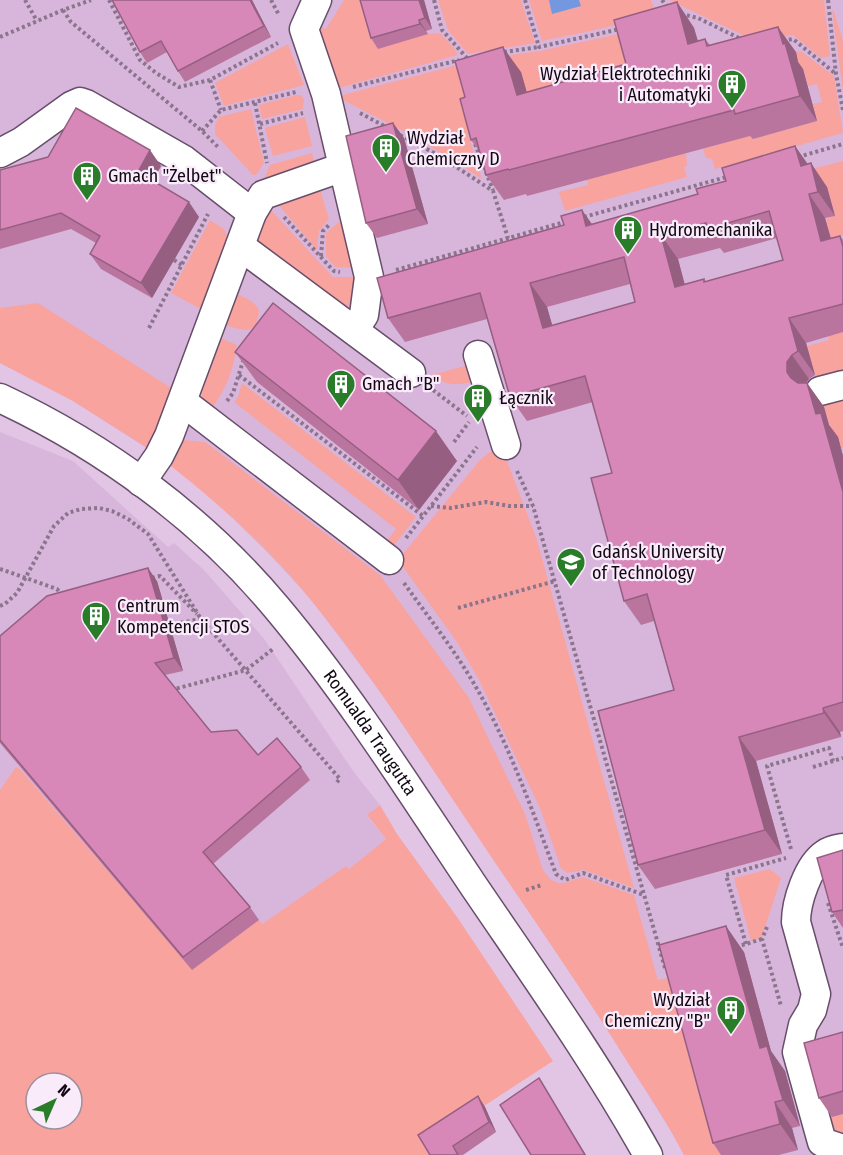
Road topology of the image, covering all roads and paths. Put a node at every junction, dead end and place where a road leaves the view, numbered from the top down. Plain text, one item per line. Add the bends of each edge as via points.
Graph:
1 (25, 0) edge
2 (91, 0) edge
3 (109, 0) edge
4 (317, 0) edge
5 (434, 0) edge
6 (525, 0) edge
7 (662, 0) edge
8 (828, 0) edge
9 (669, 9) junction
10 (63, 10) junction
11 (662, 15) edge
12 (37, 21) junction
13 (304, 29) junction
14 (621, 29) edge
15 (0, 37) edge
16 (782, 41) edge
17 (749, 43) edge
18 (540, 47) junction
19 (498, 53) edge
20 (477, 56) edge
21 (465, 58) junction
22 (465, 67) edge
23 (836, 75) junction
24 (210, 80) junction
25 (841, 94) edge
26 (255, 103) junction
27 (318, 103) junction
28 (221, 110) junction
29 (843, 110) edge
30 (260, 124) junction
31 (475, 143) edge
32 (843, 144) edge
33 (0, 153) edge
34 (787, 160) edge
35 (343, 167) junction
36 (264, 170) dead end
37 (731, 175) edge
38 (493, 191) junction
39 (252, 213) junction
40 (206, 219) dead end
41 (335, 220) dead end
42 (508, 238) junction
43 (240, 246) junction
44 (321, 257) dead end
45 (174, 260) dead end
46 (182, 265) junction
47 (369, 277) junction
48 (149, 328) dead end
49 (354, 330) junction
50 (248, 348) edge
51 (477, 355) dead end
52 (411, 373) joint
53 (239, 375) junction
54 (233, 393) dead end
55 (0, 398) edge
56 (183, 402) junction
57 (454, 442) dead end
58 (506, 445) junction
59 (141, 482) junction
60 (431, 506) junction
61 (533, 506) junction
62 (423, 516) junction
63 (408, 536) dead end
64 (389, 560) joint
65 (0, 569) edge
66 (25, 578) junction
67 (149, 578) edge
68 (555, 582) junction
69 (66, 600) edge
70 (0, 606) edge
71 (458, 608) dead end
72 (201, 619) junction
73 (169, 625) dead end
74 (275, 648) dead end
75 (246, 670) junction
76 (164, 692) edge
77 (791, 750) edge
78 (843, 758) edge
79 (793, 759) dead end
80 (813, 767) dead end
81 (335, 784) dead end
82 (788, 840) dead end
83 (779, 843) dead end
84 (843, 848) edge
85 (793, 856) dead end
86 (542, 885) dead end
87 (526, 890) dead end
88 (644, 895) junction
89 (826, 895) edge
90 (762, 939) dead end
91 (746, 944) junction
92 (843, 948) edge
93 (730, 949) edge
94 (665, 968) edge
95 (843, 1149) edge
96 (648, 1155) edge

1 - 12 path
2 - 10 path
3 - 24 path via 140,60 156,73 179,87
4 - 13 street
5 - 21 path via 442,30
6 - 18 path
7 - 9 path
8 - 23 path
9 - 11 path
9 - 17 path via 698,18
10 - 12 path
10 - 28 path via 70,22 202,131
12 - 15 path
13 - 24 path
13 - 27 street
14 - 18 path
16 - 23 path via 793,39
18 - 19 path
20 - 21 path
21 - 22 path
21 - 27 path
23 - 25 path
24 - 28 path
25 - 29 path
26 - 27 path via 310,88
26 - 28 path
26 - 30 path
27 - 30 path
27 - 35 street
27 - 38 path via 438,155
30 - 36 path via 268,162
31 - 38 path
32 - 34 path
33 - 39 street via 80,102 184,160
35 - 39 street via 262,195
35 - 47 street
37 - 42 path
38 - 42 path
39 - 43 street
40 - 46 path
41 - 44 path via 322,231
42 - 47 path
43 - 49 street
43 - 56 street
45 - 46 path
46 - 48 path
47 - 49 street via 364,315
49 - 52 street
50 - 53 path
51 - 58 street
52 - 57 path via 471,419
53 - 54 path
53 - 62 path
55 - 59 street, Romualda Traugutta via 104,455
56 - 59 street via 159,456
56 - 64 street
58 - 60 path via 488,432
58 - 61 path
59 - 96 street, Romualda Traugutta via 209,537 276,606 314,653 570,1025
60 - 61 path via 451,508 486,502
60 - 62 path
61 - 68 path
62 - 63 path
64 - 88 path via 475,687 527,794 556,874 565,880 583,873
65 - 66 path
66 - 69 path via 57,589
66 - 70 path via 17,593
66 - 72 path via 54,526 68,513 81,508 112,511 147,534
67 - 72 path via 160,576
68 - 71 path
68 - 88 path
72 - 73 path
72 - 75 path
74 - 75 path
75 - 76 path
75 - 81 path via 340,779
77 - 79 path
78 - 80 path
82 - 83 path
84 - 95 street via 824,855 814,864 796,912 816,994 802,1025 797,1052 822,1142
85 - 91 path via 726,875
86 - 87 path
88 - 94 path
89 - 92 path
90 - 91 path
91 - 93 path

